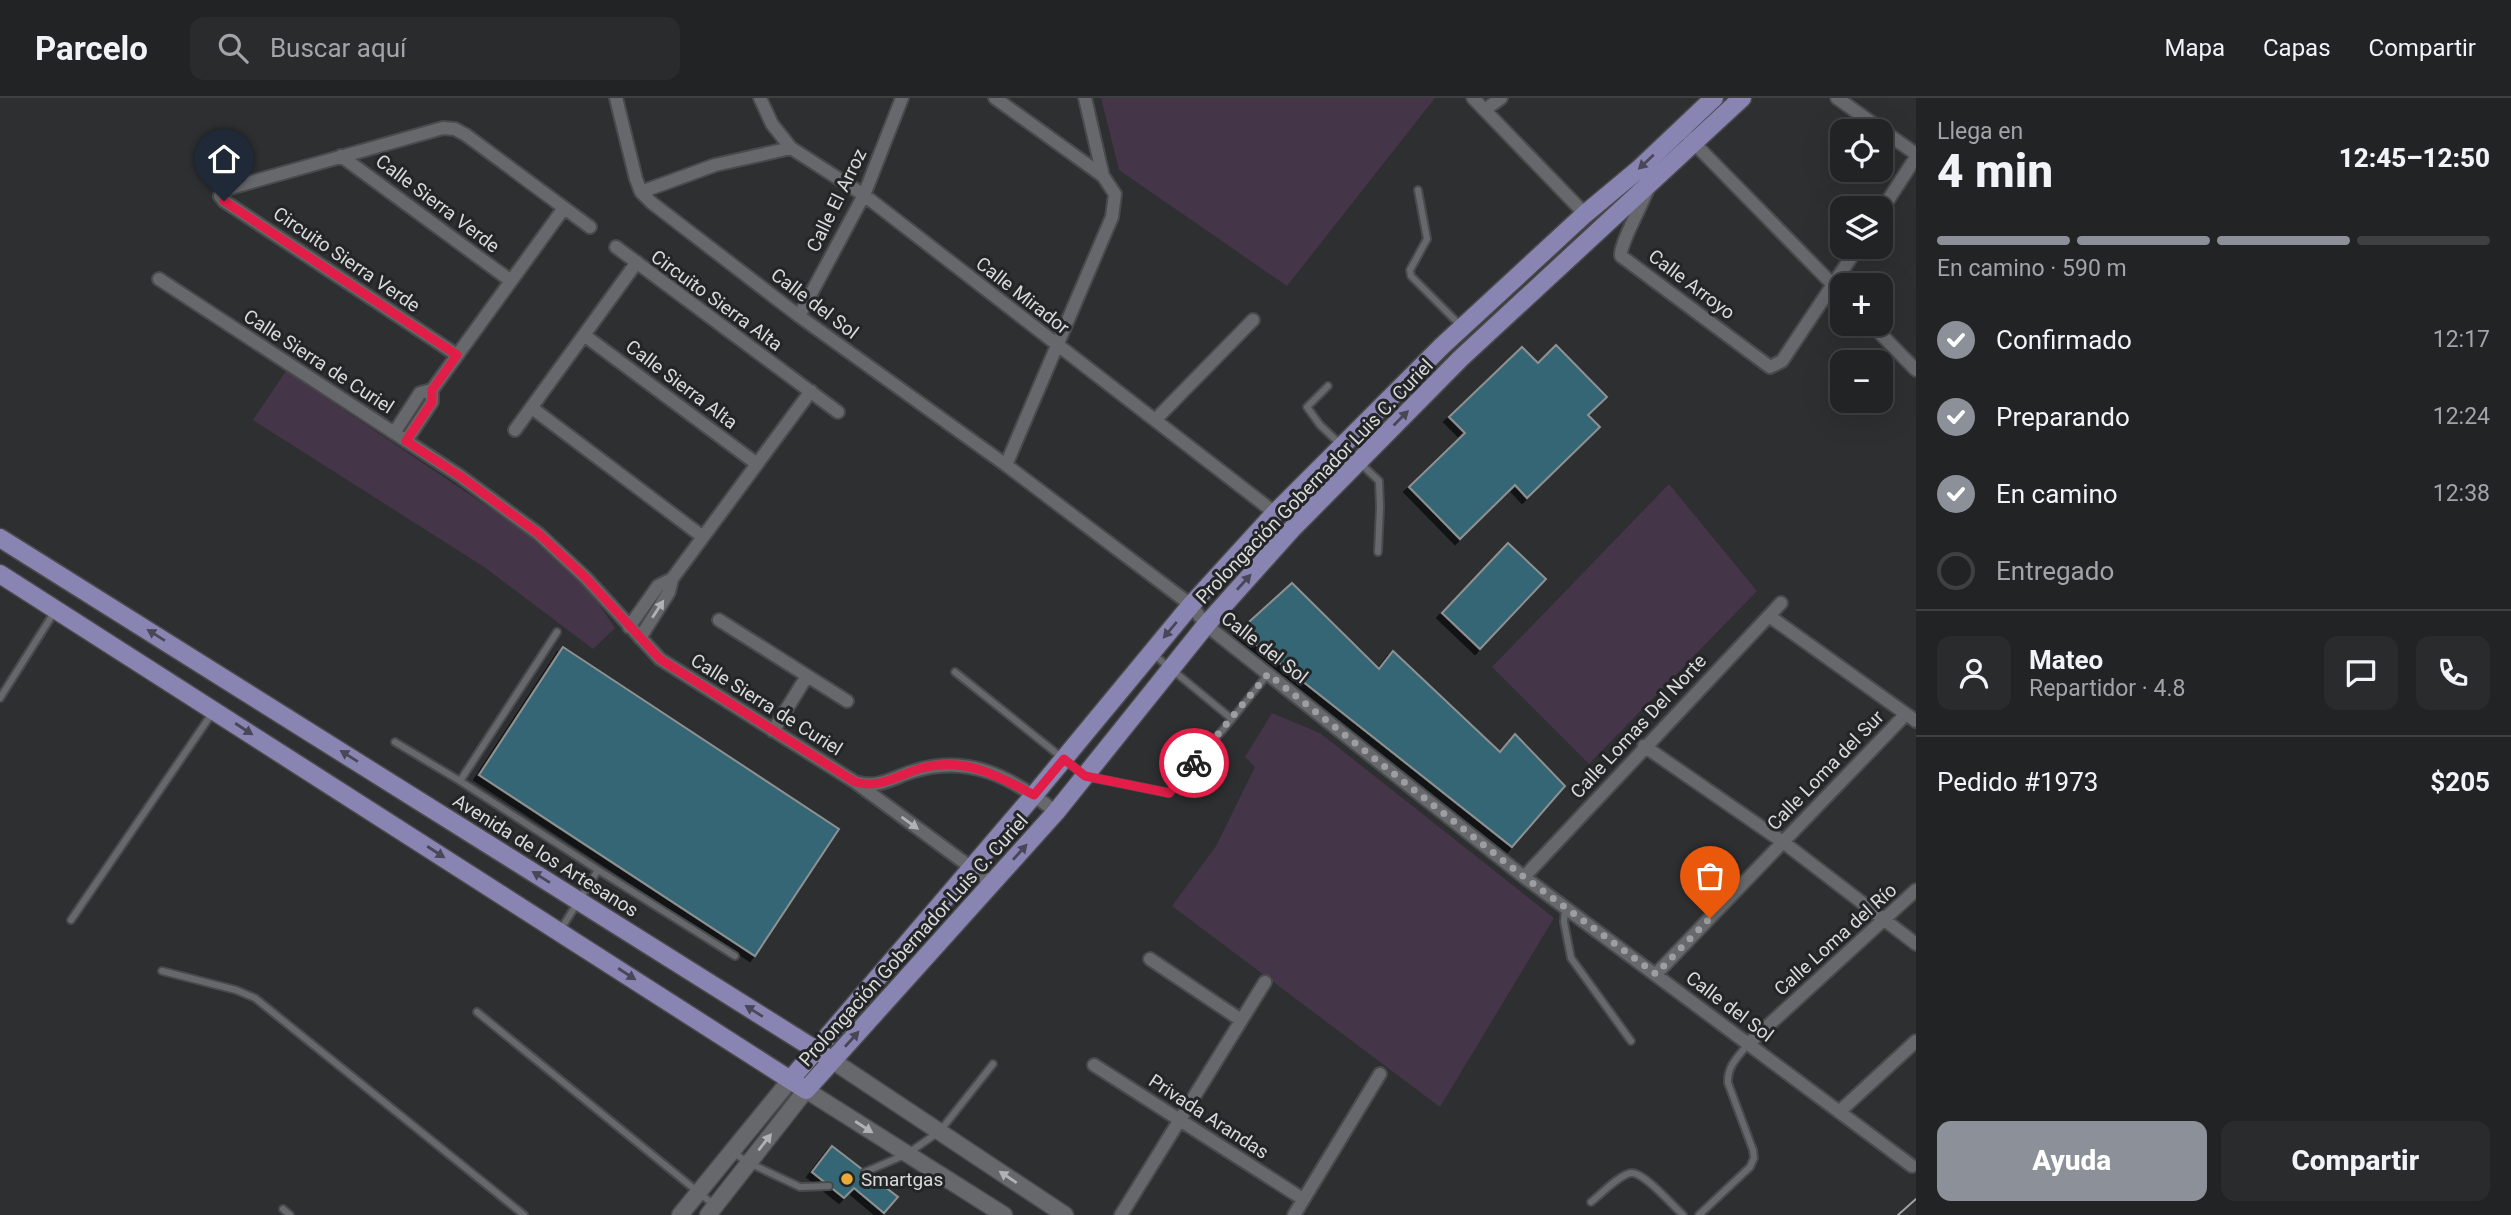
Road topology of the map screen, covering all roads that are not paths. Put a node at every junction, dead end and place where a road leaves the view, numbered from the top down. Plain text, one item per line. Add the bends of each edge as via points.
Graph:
1 (616, 98) edge
2 (760, 98) edge
3 (902, 98) edge
4 (995, 98) edge
5 (1085, 98) edge
6 (1473, 98) edge
7 (1500, 98) edge
8 (1714, 98) edge
9 (1742, 98) edge
10 (1837, 98) edge
11 (1486, 109) junction
12 (1687, 136) junction
13 (791, 148) junction
14 (1916, 155) edge
15 (341, 156) junction
16 (1103, 176) junction
17 (1650, 183) junction
18 (1418, 190) dead end
19 (641, 192) junction
20 (864, 195) junction
21 (1890, 196) edge
22 (564, 208) junction
23 (1585, 214) junction
24 (590, 227) dead end
25 (616, 247) dead end
26 (638, 262) junction
27 (159, 279) dead end
28 (511, 281) junction
29 (1830, 282) edge
30 (1830, 289) edge
31 (799, 316) junction
32 (1253, 320) dead end
33 (1462, 327) junction
34 (584, 335) junction
35 (1883, 336) edge
36 (1057, 346) junction
37 (457, 355) junction
38 (1916, 370) edge
39 (1328, 386) dead end
40 (432, 390) junction
41 (811, 391) junction
42 (531, 408) junction
43 (838, 412) dead end
44 (1156, 419) junction
45 (515, 430) dead end
46 (394, 433) junction
47 (406, 441) junction
48 (1342, 446) junction
49 (1360, 460) junction
50 (757, 464) junction
51 (1006, 465) junction
52 (1275, 513) junction
53 (0, 537) edge
54 (703, 537) junction
55 (1378, 552) dead end
56 (0, 574) edge
57 (672, 579) junction
58 (75, 585) junction
59 (1781, 603) dead end
60 (1191, 605) junction
61 (57, 609) junction
62 (1769, 616) junction
63 (719, 620) dead end
64 (1206, 625) junction
65 (629, 627) junction
66 (557, 632) dead end
67 (639, 638) junction
68 (1152, 653) junction
69 (1171, 668) junction
70 (955, 672) dead end
71 (1268, 674) junction
72 (807, 676) junction
73 (231, 681) junction
74 (0, 698) edge
75 (847, 701) dead end
76 (214, 710) junction
77 (1913, 718) edge
78 (1232, 719) junction
79 (773, 731) junction
80 (395, 742) dead end
81 (1644, 746) junction
82 (1064, 759) junction
83 (1085, 776) junction
84 (460, 781) junction
85 (855, 782) junction
86 (1034, 795) junction
87 (1056, 812) junction
88 (1783, 842) junction
89 (971, 867) junction
90 (597, 870) junction
91 (1524, 877) junction
92 (992, 883) junction
93 (1916, 890) edge
94 (579, 901) junction
95 (1565, 908) junction
96 (1884, 919) junction
97 (71, 920) dead end
98 (560, 931) junction
99 (1916, 944) edge
100 (735, 956) dead end
101 (1150, 959) dead end
102 (162, 971) dead end
103 (1656, 974) junction
104 (1265, 982) dead end
105 (477, 1012) dead end
106 (1241, 1020) junction
107 (1631, 1041) dead end
108 (1916, 1041) edge
109 (1748, 1044) junction
110 (817, 1050) junction
111 (832, 1061) junction
112 (993, 1064) dead end
113 (1094, 1065) dead end
114 (1380, 1074) dead end
115 (799, 1085) junction
116 (1839, 1112) junction
117 (1179, 1120) junction
118 (940, 1131) junction
119 (732, 1152) junction
120 (907, 1154) junction
121 (749, 1163) junction
122 (1912, 1166) dead end
123 (865, 1172) dead end
124 (829, 1186) dead end
125 (699, 1192) junction
126 (1303, 1199) junction
127 (1591, 1202) dead end
128 (283, 1209) dead end
129 (711, 1210) edge
130 (290, 1215) edge
131 (524, 1215) edge
132 (680, 1215) edge
133 (1004, 1215) edge
134 (1065, 1215) edge
135 (1121, 1215) edge
136 (1294, 1215) edge
137 (1684, 1215) edge
138 (1699, 1215) edge

1 - 19 street
2 - 13 street, Calle Mirador via 772,124
3 - 20 street, Calle El Arroz
4 - 16 street
5 - 16 street
6 - 11 street
7 - 11 street
8 - 12 main road, Prolongación Gobernador Luis C. Curiel
9 - 12 main road, Prolongación Gobernador Luis C. Curiel
10 - 14 street
11 - 23 street
12 - 17 main road, Prolongación Gobernador Luis C. Curiel
12 -> 23 main road, Prolongación Gobernador Luis C. Curiel
12 - 29 street
13 - 19 street via 715,165
13 - 20 street, Calle Mirador
14 - 21 street
15 - 22 street, Circuito Sierra Verde via 443,128 455,129
15 - 28 street, Calle Sierra Verde
15 - 37 street, Circuito Sierra Verde via 223,190 220,196
16 - 36 street via 1115,194 1112,217
17 - 30 street, Calle Arroyo via 1620,247 1621,256 1770,367 1782,361
49 -> 17 main road, Prolongación Gobernador Luis C. Curiel via 1461,358
18 - 33 lane via 1427,239 1411,276
19 - 31 street, Calle del Sol
20 - 31 street, Calle El Arroz
20 - 36 street, Calle Mirador
22 - 24 street, Circuito Sierra Verde
22 - 28 street
23 - 33 main road, Prolongación Gobernador Luis C. Curiel
25 - 26 street
26 - 34 street, Circuito Sierra Alta
26 - 41 street, Circuito Sierra Alta
27 - 46 street, Calle Sierra de Curiel
28 - 37 street
31 - 51 street, Calle del Sol
32 - 44 street
33 - 48 main road, Prolongación Gobernador Luis C. Curiel
34 - 42 street, Circuito Sierra Alta
34 - 50 street, Calle Sierra Alta
35 - 38 street
36 - 44 street, Calle Mirador
36 - 51 street
37 - 40 street
39 - 48 lane via 1307,407
40 - 46 street via 420,393
40 - 47 street via 432,402
41 - 43 street, Circuito Sierra Alta
41 - 50 street
42 - 45 street, Circuito Sierra Alta
42 - 54 street
44 - 52 street, Calle Mirador
46 - 47 street, Calle Sierra de Curiel
47 - 65 street, Calle Sierra de Curiel via 539,534
48 - 49 lane
48 - 52 main road, Prolongación Gobernador Luis C. Curiel
49 - 55 lane via 1380,487
64 -> 49 main road, Prolongación Gobernador Luis C. Curiel
50 - 54 street
51 - 60 street, Calle del Sol
52 - 60 main road, Prolongación Gobernador Luis C. Curiel
53 - 58 main road, Avenida de los Artesanos
54 - 57 street
56 - 61 main road
57 - 65 street via 658,586
67 -> 57 street via 669,592
58 - 61 main road
73 -> 58 main road, Avenida de los Artesanos
59 - 62 street, Calle Lomas Del Norte
60 - 64 street, Calle del Sol
60 -> 68 main road, Prolongación Gobernador Luis C. Curiel
61 - 74 lane
61 - 76 main road
62 - 77 street
62 - 81 street, Calle Lomas Del Norte
63 - 72 street
64 - 69 main road, Prolongación Gobernador Luis C. Curiel
64 - 71 street, Calle del Sol
65 - 67 street, Calle Sierra de Curiel
66 - 84 lane
67 - 79 street, Calle Sierra de Curiel via 660,659
68 - 69 lane
68 - 82 main road, Prolongación Gobernador Luis C. Curiel
69 - 78 lane
69 - 83 main road, Prolongación Gobernador Luis C. Curiel
70 - 82 lane
71 - 78 lane
71 - 91 street, Calle del Sol
72 - 75 street
72 - 79 street
73 - 76 main road
94 -> 73 main road, Avenida de los Artesanos
76 - 97 lane
76 -> 98 main road
77 - 88 street, Calle Loma del Sur
78 - 83 lane via 1169,793
79 - 85 street, Calle Sierra de Curiel
80 - 84 lane
81 - 88 street
81 - 91 street, Calle Lomas Del Norte
82 - 83 lane
82 - 86 main road, Prolongación Gobernador Luis C. Curiel
83 - 87 main road, Prolongación Gobernador Luis C. Curiel
84 - 90 lane
85 - 86 street via 876,786 924,768 963,765
85 -> 89 street, Calle Sierra de Curiel
86 - 87 street
86 - 89 main road, Prolongación Gobernador Luis C. Curiel
92 -> 87 main road, Prolongación Gobernador Luis C. Curiel
88 - 96 street
88 - 103 street, Calle Loma del Sur
89 - 92 street, Calle Sierra de Curiel
89 - 110 main road, Prolongación Gobernador Luis C. Curiel
90 - 94 lane
90 - 100 lane
91 - 95 street, Calle del Sol
111 -> 92 main road, Prolongación Gobernador Luis C. Curiel
93 - 96 street, Calle Loma del Río
94 - 98 lane
110 -> 94 main road, Avenida de los Artesanos
95 - 103 street, Calle del Sol
95 - 107 lane via 1570,958
96 - 99 street
96 - 109 street, Calle Loma del Río
98 -> 115 main road
101 - 106 street
102 - 131 lane via 255,998
103 - 109 street, Calle del Sol
104 - 106 street
105 - 125 lane
106 - 117 street
108 - 116 street
109 - 116 street, Calle del Sol
109 - 138 lane via 1727,1073 1727,1083 1754,1158
110 - 111 main road, Avenida de los Artesanos
110 - 115 main road, Prolongación Gobernador Luis C. Curiel
111 - 115 main road, Prolongación Gobernador Luis C. Curiel
111 - 118 street, Avenida de los Artesanos
112 - 118 lane
113 - 117 street, Privada Arandas
114 - 126 street
115 - 119 street, Prolongación Gobernador Luis C. Curiel
115 -> 120 street
121 -> 115 street, Prolongación Gobernador Luis C. Curiel
116 - 122 street, Calle del Sol
117 - 126 street, Privada Arandas
117 - 135 street
118 - 120 lane
134 -> 118 street, Avenida de los Artesanos
119 - 121 lane
119 - 125 street, Prolongación Gobernador Luis C. Curiel
120 - 123 lane
120 - 133 street
121 - 124 lane via 800,1187
121 - 129 street, Prolongación Gobernador Luis C. Curiel
125 - 129 lane
125 - 132 street, Prolongación Gobernador Luis C. Curiel
126 - 136 street
127 - 137 lane via 1632,1173
128 - 130 lane

